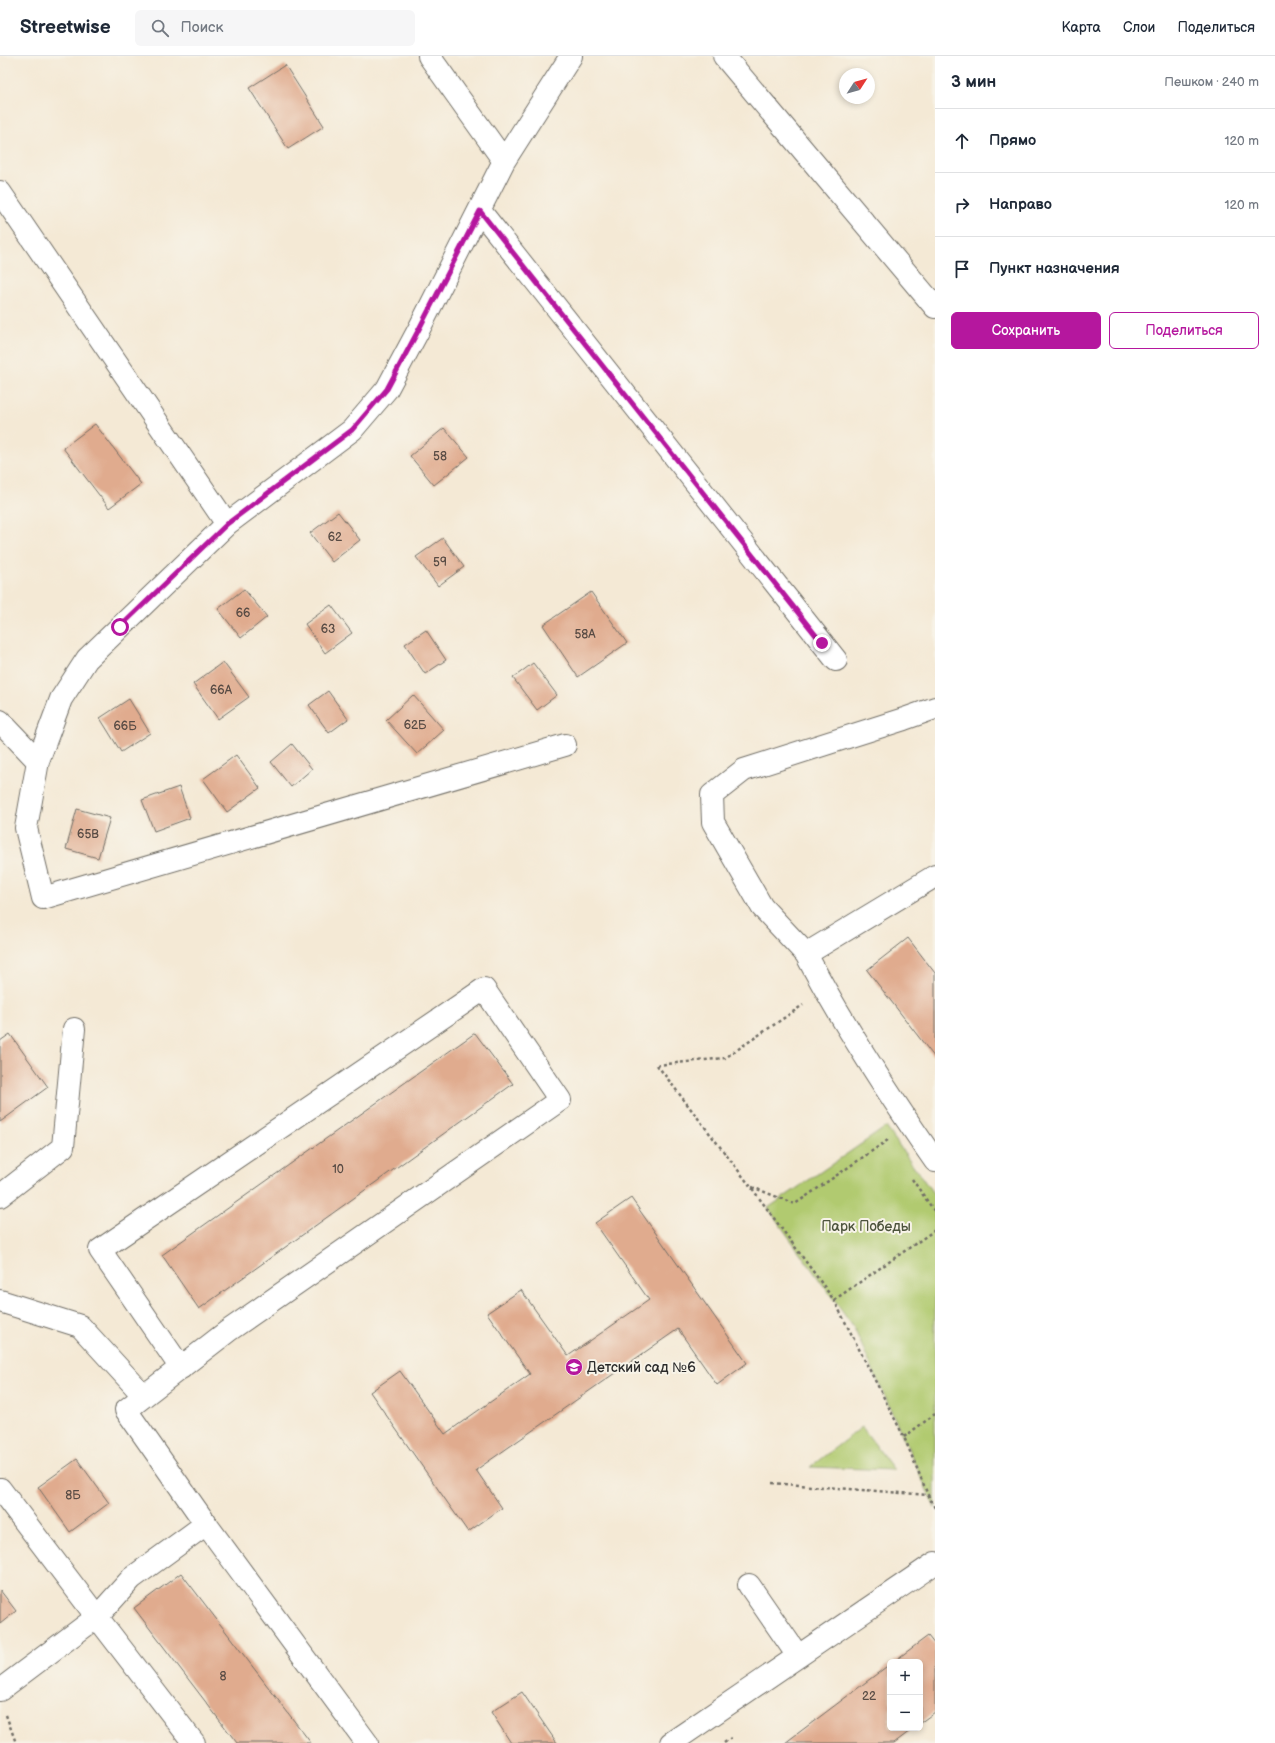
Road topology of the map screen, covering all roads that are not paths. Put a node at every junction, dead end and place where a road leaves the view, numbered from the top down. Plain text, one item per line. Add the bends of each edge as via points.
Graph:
1 (429, 56) edge
2 (571, 56) edge
3 (724, 56) edge
4 (504, 161) junction
5 (0, 192) edge
6 (480, 211) junction
7 (935, 307) edge
8 (227, 524) junction
9 (836, 660) dead end
10 (935, 708) edge
11 (0, 721) edge
12 (565, 745) dead end
13 (38, 761) junction
14 (933, 881) edge
15 (806, 954) junction
16 (74, 1029) dead end
17 (935, 1161) edge
18 (0, 1196) edge
19 (0, 1301) edge
20 (181, 1368) junction
21 (144, 1396) junction
22 (0, 1489) edge
23 (206, 1524) junction
24 (935, 1563) edge
25 (749, 1584) dead end
26 (97, 1617) junction
27 (798, 1656) junction
28 (0, 1690) edge
29 (194, 1743) edge
30 (368, 1743) edge
31 (671, 1743) edge

1 - 4 lane
2 - 4 lane
3 - 7 lane
4 - 6 lane
5 - 8 lane
6 - 8 lane via 387,389 352,430
6 - 9 lane
8 - 13 lane via 87,659 61,700
10 - 15 lane via 744,770 712,795 713,822 762,906
11 - 13 lane
12 - 13 lane via 43,898 26,828
14 - 15 lane
15 - 17 lane via 825,990
16 - 18 lane via 63,1147
19 - 21 lane via 80,1326
20 - 20 lane via 100,1250 484,989 560,1100 235,1327
20 - 21 lane
21 - 23 lane via 126,1410
22 - 26 lane
23 - 26 lane via 132,1578
23 - 30 lane
24 - 27 lane
25 - 27 lane
26 - 28 lane
26 - 29 lane
27 - 31 lane

